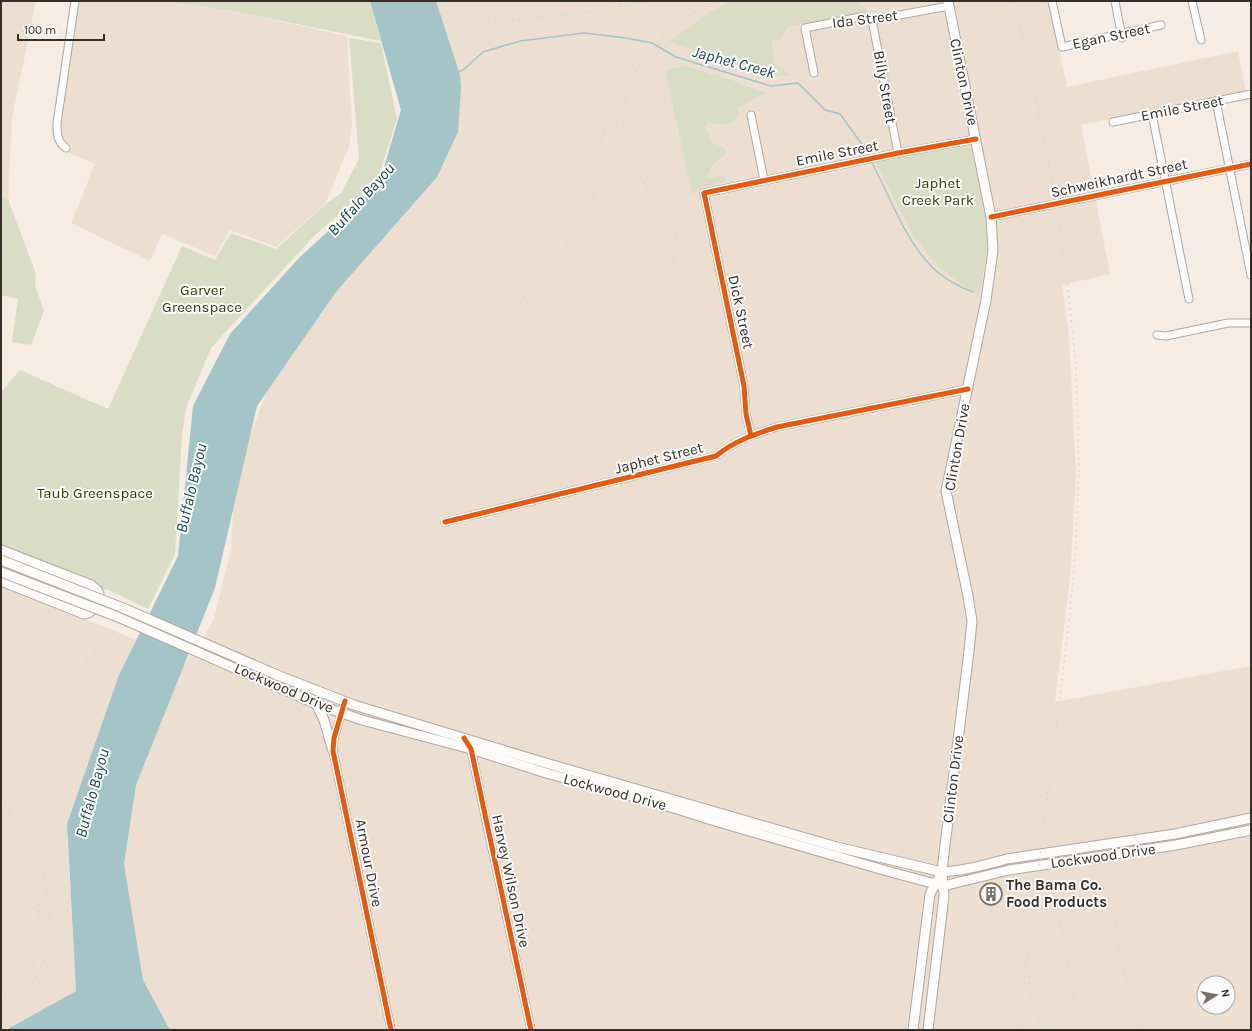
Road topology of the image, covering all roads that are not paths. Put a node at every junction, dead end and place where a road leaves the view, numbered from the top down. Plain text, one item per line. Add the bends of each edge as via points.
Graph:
1 (75, 1) edge
2 (1052, 1) edge
3 (1115, 1) edge
4 (1192, 1) edge
5 (948, 3) edge
6 (872, 20) junction
7 (1161, 25) dead end
8 (1122, 36) junction
9 (1201, 40) dead end
10 (814, 73) dead end
11 (1251, 94) edge
12 (1216, 101) junction
13 (1152, 114) junction
14 (750, 115) dead end
15 (1113, 122) dead end
16 (976, 139) junction
17 (66, 148) dead end
18 (895, 154) junction
19 (1251, 164) edge
20 (1230, 168) junction
21 (764, 180) junction
22 (1165, 180) junction
23 (704, 193) joint
24 (991, 217) junction
25 (1251, 275) edge
26 (1189, 299) dead end
27 (1251, 323) edge
28 (1156, 335) dead end
29 (968, 389) junction
30 (751, 436) junction
31 (445, 522) dead end
32 (1, 550) edge
33 (1, 560) edge
34 (1, 572) edge
35 (1, 581) edge
36 (345, 701) junction
37 (316, 704) junction
38 (341, 712) junction
39 (464, 738) junction
40 (471, 749) junction
41 (333, 751) junction
42 (548, 769) junction
43 (1251, 818) edge
44 (1251, 830) edge
45 (816, 846) junction
46 (858, 852) junction
47 (855, 862) junction
48 (942, 872) junction
49 (939, 885) junction
50 (391, 1030) edge
51 (531, 1030) edge
52 (912, 1030) edge
53 (928, 1030) edge

1 - 17 street via 57,123 58,137
2 - 8 street, Egan Street via 1062,47
3 - 8 street
4 - 9 street
5 - 6 street, Ida Street
5 - 16 main road, Clinton Drive
6 - 10 street, Ida Street via 860,17 805,28
6 - 18 street, Billy Street
7 - 8 street, Egan Street
11 - 12 street, Emile Street
12 - 13 street, Emile Street
12 - 20 street
13 - 15 street, Emile Street
13 - 22 street
14 - 21 street
16 - 18 street, Emile Street
16 - 24 main road, Clinton Drive
18 - 21 street, Emile Street
19 - 20 street, Schweikhardt Street
20 - 22 street, Schweikhardt Street
20 - 25 street
21 - 23 street, Emile Street
22 - 24 street, Schweikhardt Street
22 - 26 street
23 - 30 street, Dick Street via 744,386
24 - 29 main road, Clinton Drive via 993,251
27 - 28 street via 1228,323 1166,336
29 - 30 street, Japhet Street via 777,427
29 - 48 main road, Clinton Drive via 946,491 972,621
30 - 31 street, Japhet Street via 729,446 716,456
32 - 35 main road via 91,585 97,590 99,597 93,611 84,614
33 - 36 main road, Lockwood Drive, bridge
34 - 37 main road, Lockwood Drive, bridge via 118,617
36 - 38 street, Armour Drive
36 - 39 main road, Lockwood Drive
37 - 38 main road, Lockwood Drive
37 - 41 main road via 324,720
38 - 40 main road, Lockwood Drive
38 - 41 street, Armour Drive
39 - 40 street, Harvey Wilson Drive
39 - 42 main road, Lockwood Drive
40 - 42 main road, Lockwood Drive
40 - 51 street, Harvey Wilson Drive
41 - 50 street, Armour Drive
42 - 45 main road, Lockwood Drive
43 - 48 main road, Lockwood Drive via 1175,834 1007,859 957,872
44 - 49 main road, Lockwood Drive via 1169,846 1009,870
45 - 46 main road, Lockwood Drive
45 - 47 main road, Lockwood Drive
46 - 47 main road
46 - 48 main road, Lockwood Drive
47 - 49 main road, Lockwood Drive
48 - 49 main road, Clinton Drive
49 - 52 main road, Clinton Drive via 930,894
49 - 53 main road, Clinton Drive via 944,896

